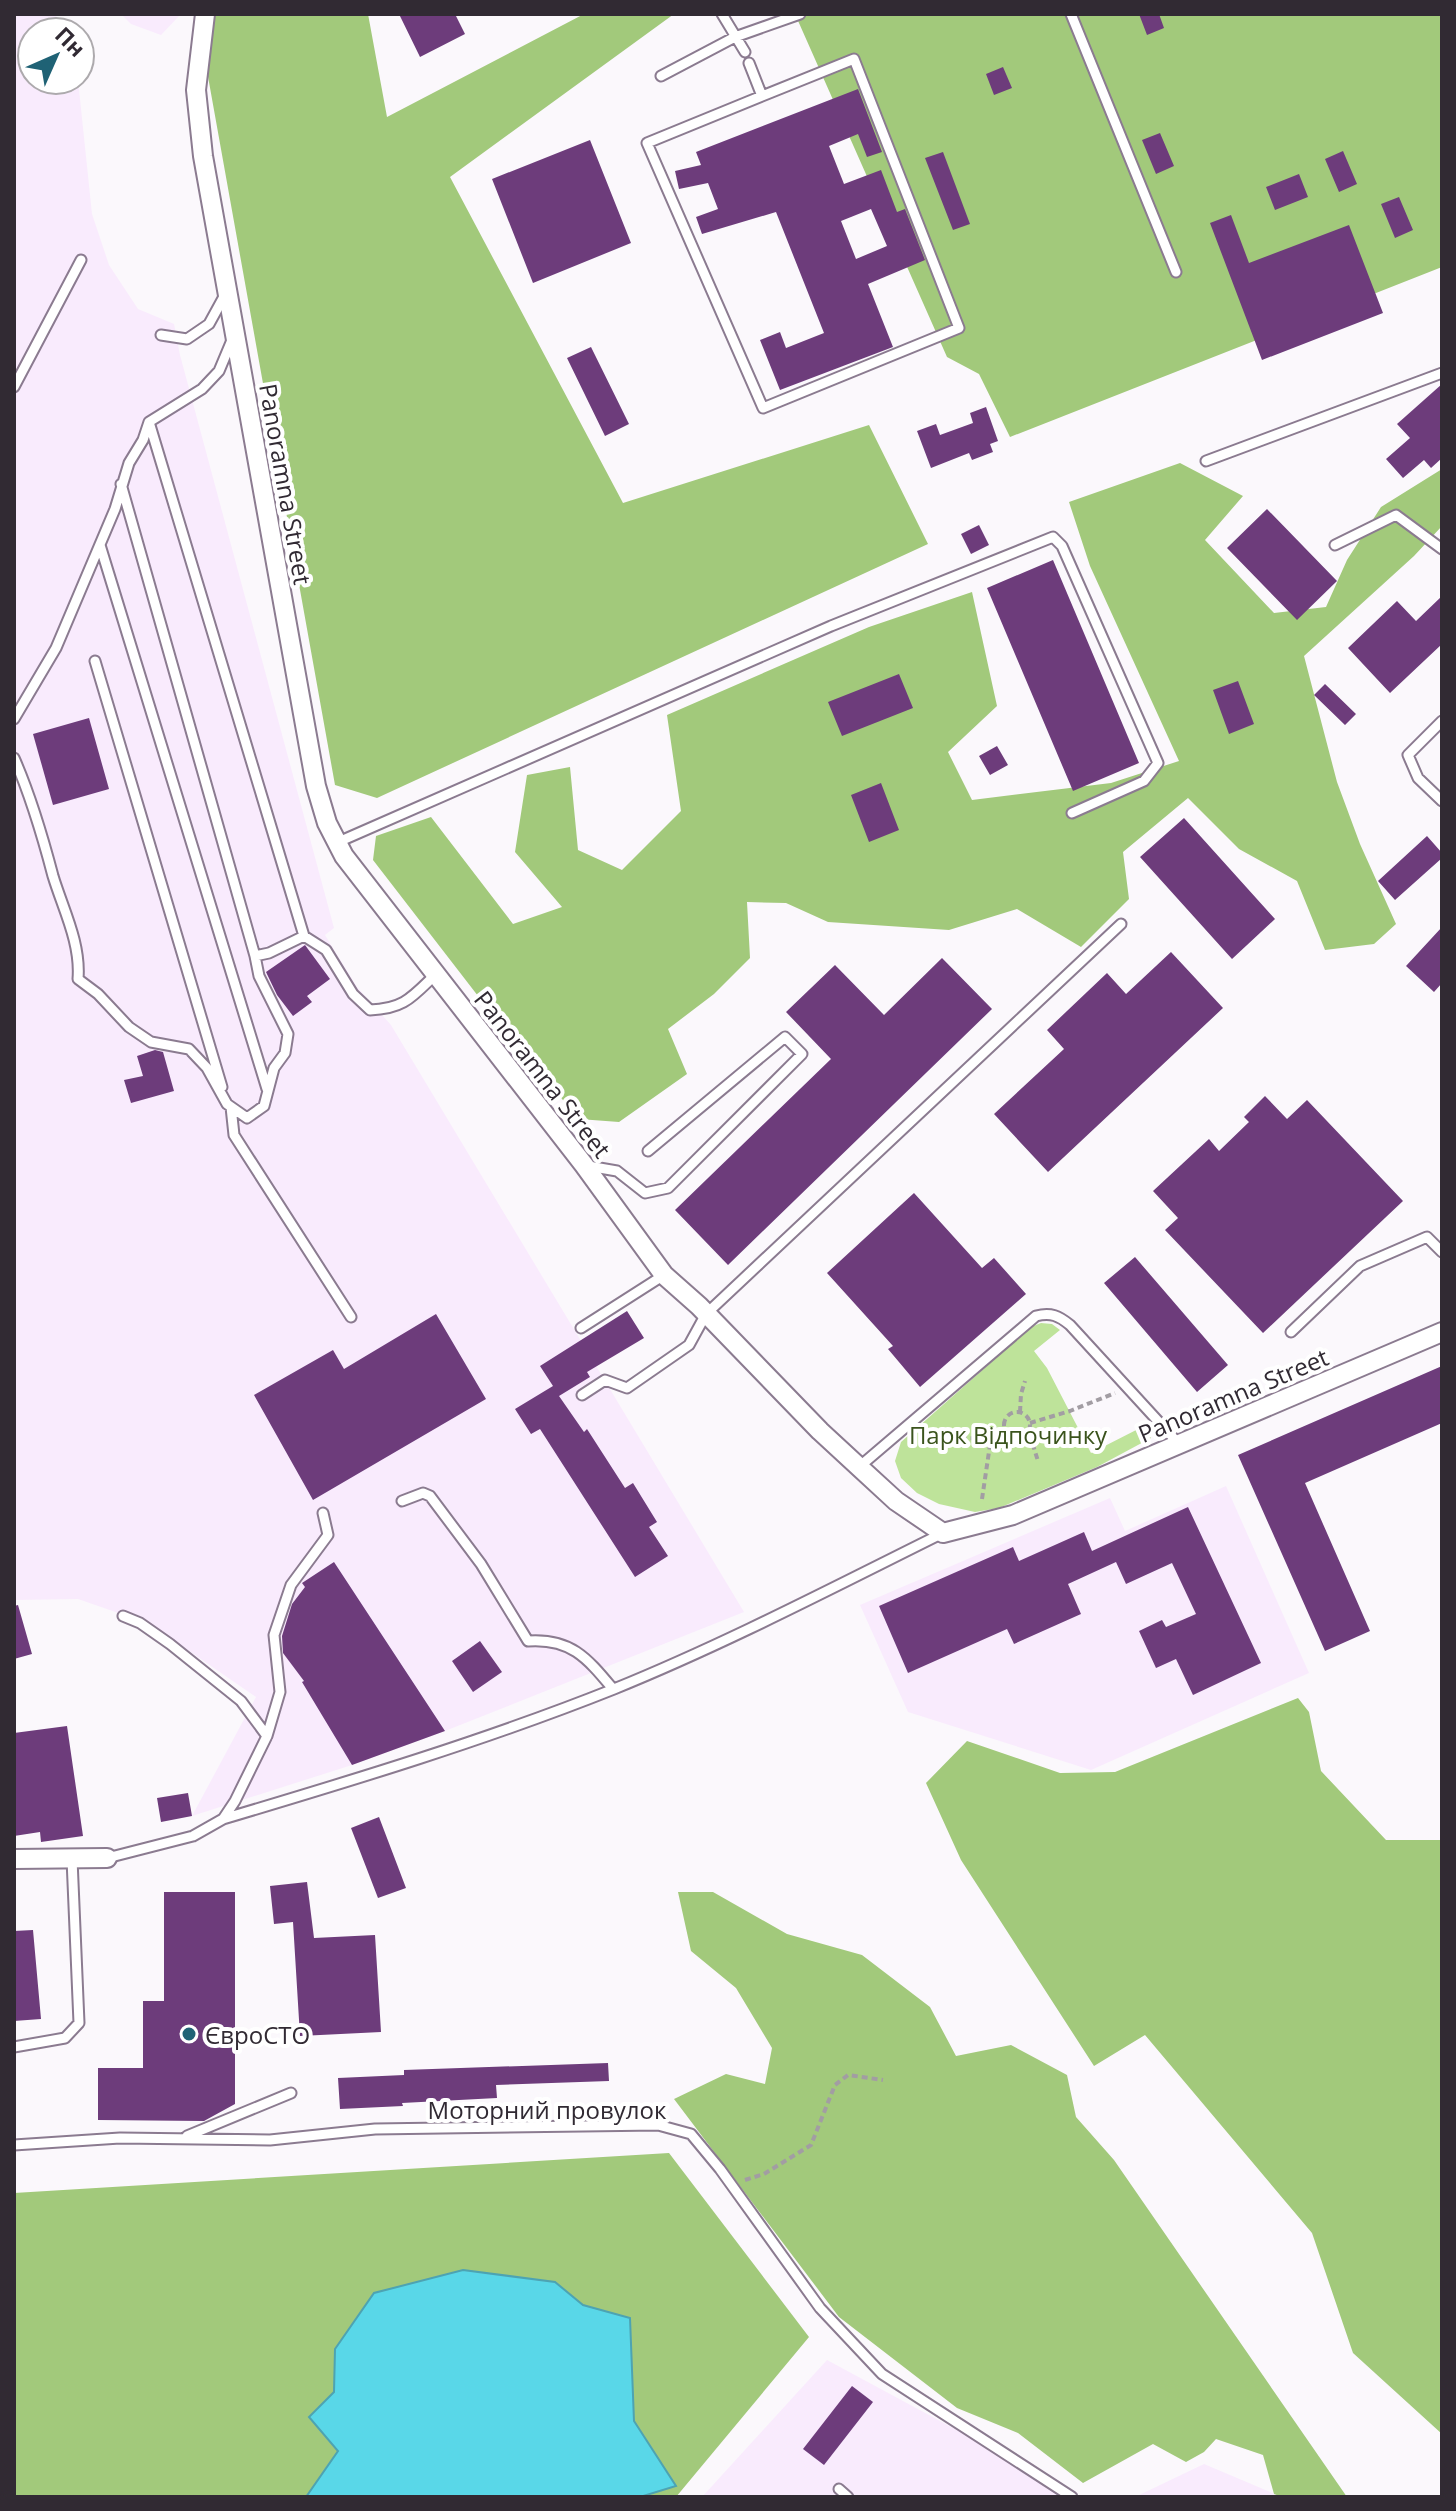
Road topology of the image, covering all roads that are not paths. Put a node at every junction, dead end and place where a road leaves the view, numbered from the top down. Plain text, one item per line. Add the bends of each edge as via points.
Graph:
1 (205, 14) edge
2 (722, 14) edge
3 (800, 14) edge
4 (1071, 14) edge
5 (735, 37) junction
6 (745, 52) dead end
7 (749, 63) dead end
8 (661, 76) dead end
9 (762, 96) junction
10 (81, 260) dead end
11 (1176, 272) dead end
12 (227, 291) junction
13 (235, 333) junction
14 (161, 335) dead end
15 (1442, 373) edge
16 (14, 387) edge
17 (149, 422) junction
18 (1206, 461) dead end
19 (121, 484) junction
20 (100, 545) junction
21 (1335, 545) dead end
22 (1442, 549) edge
23 (95, 661) dead end
24 (14, 719) edge
25 (1442, 721) edge
26 (14, 758) edge
27 (1442, 801) edge
28 (1072, 813) dead end
29 (336, 843) junction
30 (1121, 924) dead end
31 (304, 936) junction
32 (255, 956) junction
33 (436, 974) junction
34 (268, 1090) junction
35 (229, 1105) junction
36 (648, 1151) dead end
37 (584, 1165) junction
38 (1442, 1252) edge
39 (664, 1275) junction
40 (706, 1314) junction
41 (351, 1317) dead end
42 (581, 1328) dead end
43 (1291, 1332) dead end
44 (1442, 1332) edge
45 (582, 1395) dead end
46 (1179, 1444) junction
47 (859, 1467) junction
48 (402, 1501) dead end
49 (323, 1513) dead end
50 (943, 1533) junction
51 (123, 1616) dead end
52 (613, 1689) junction
53 (267, 1736) junction
54 (223, 1819) junction
55 (107, 1858) joint
56 (14, 1859) edge
57 (72, 1859) junction
58 (14, 2047) edge
59 (291, 2093) dead end
60 (183, 2138) junction
61 (14, 2145) edge
62 (839, 2489) dead end
63 (1064, 2495) edge
64 (848, 2497) edge

1 - 12 street, Panoramna Street via 196,90
2 - 5 lane
3 - 5 lane
4 - 11 lane
5 - 6 lane
5 - 8 lane
7 - 9 lane
9 - 9 lane via 854,59 959,328 763,408 647,143
10 - 16 lane
12 - 13 street, Panoramna Street
12 - 14 lane via 209,324 187,339
13 - 17 lane via 219,371 202,389
13 - 29 street, Panoramna Street via 316,786
15 - 18 lane
17 - 19 lane
17 - 31 lane
19 - 20 lane
19 - 32 lane
20 - 24 lane via 56,648
20 - 34 lane
21 - 22 lane via 1396,515
23 - 35 lane
25 - 27 lane via 1408,755 1418,778
26 - 35 lane via 66,911 78,979 151,1042 189,1049
28 - 29 lane via 1144,781 1158,763 1062,546 1053,537 831,626
29 - 33 street, Panoramna Street
30 - 40 lane
31 - 32 lane
31 - 33 lane via 326,950 353,994 370,1010 392,1010
32 - 34 lane via 259,976 288,1034
33 - 37 street, Panoramna Street
34 - 35 lane via 264,1106 247,1118
35 - 41 lane via 234,1135
36 - 37 lane via 785,1037 802,1054 668,1188 645,1193 617,1171
37 - 39 street, Panoramna Street
38 - 43 lane via 1427,1237 1360,1266
39 - 40 street, Panoramna Street
39 - 42 lane
40 - 45 lane via 689,1345 627,1388 605,1380
40 - 47 street, Panoramna Street
44 - 46 street, Panoramna Street
46 - 47 lane via 1070,1325 1044,1313
46 - 50 street, Panoramna Street via 1013,1515
47 - 50 street, Panoramna Street
48 - 52 lane via 423,1493 430,1496 481,1564 528,1641 547,1639 586,1656
49 - 53 lane via 328,1535 291,1585 274,1635 280,1692
50 - 52 lane via 738,1635
51 - 53 lane via 170,1644 241,1701
52 - 54 lane via 352,1781
53 - 54 lane
54 - 55 lane via 193,1836
55 - 57 street
56 - 57 street
57 - 58 lane via 79,2023 65,2038
59 - 60 lane
60 - 61 lane, Моторний провулок
60 - 63 lane, Моторний провулок via 270,2140 375,2129 658,2125 691,2134 820,2308 882,2374
62 - 64 lane

